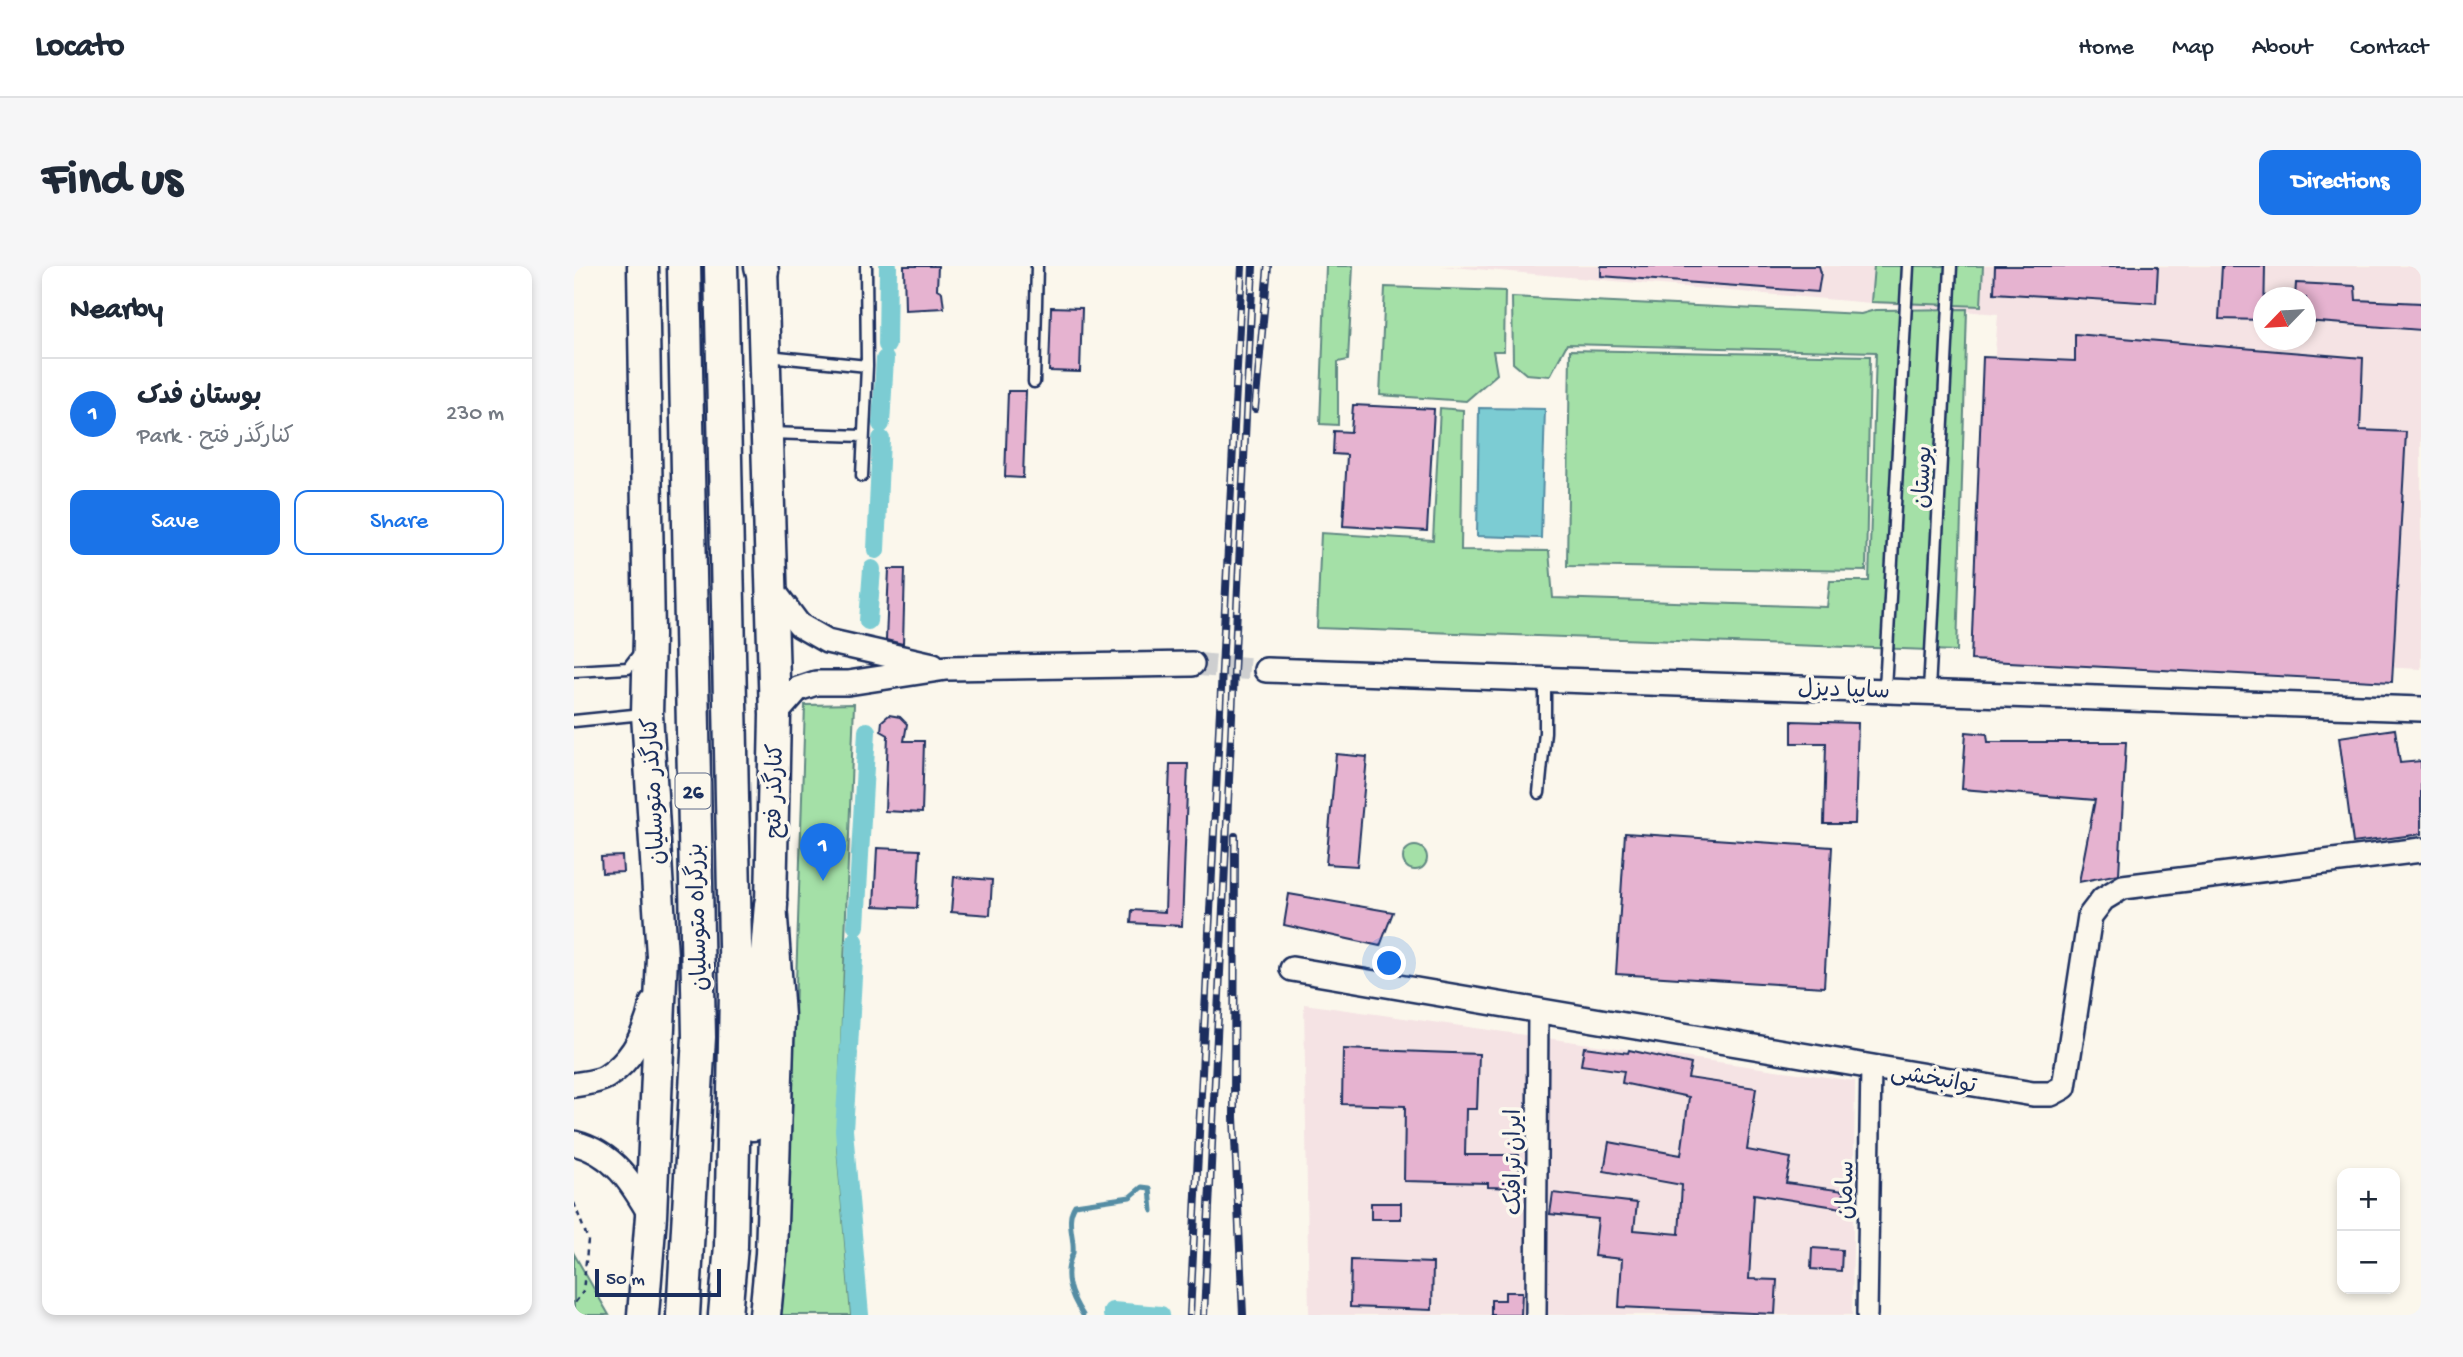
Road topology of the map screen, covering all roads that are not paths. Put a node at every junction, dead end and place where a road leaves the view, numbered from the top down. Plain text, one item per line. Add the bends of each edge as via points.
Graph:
1 (643, 266) edge
2 (684, 266) edge
3 (721, 266) edge
4 (866, 266) edge
5 (1037, 266) edge
6 (1908, 266) edge
7 (1951, 266) edge
8 (762, 267) edge
9 (764, 355) junction
10 (867, 366) junction
11 (1034, 382) dead end
12 (766, 433) junction
13 (863, 436) junction
14 (862, 476) dead end
15 (770, 586) junction
16 (649, 635) junction
17 (1192, 664) tunnel mouth
18 (946, 667) junction
19 (1266, 670) tunnel mouth
20 (574, 671) edge
21 (1545, 679) junction
22 (1885, 689) junction
23 (1929, 691) junction
24 (2421, 709) edge
25 (647, 713) junction
26 (775, 715) junction
27 (574, 721) edge
28 (1539, 793) dead end
29 (2421, 850) edge
30 (771, 904) junction
31 (662, 956) junction
32 (1292, 969) dead end
33 (1538, 1009) junction
34 (1871, 1066) junction
35 (574, 1085) edge
36 (574, 1143) edge
37 (651, 1216) junction
38 (731, 1246) junction
39 (643, 1315) edge
40 (683, 1315) edge
41 (724, 1315) edge
42 (765, 1315) edge
43 (1535, 1315) edge
44 (1867, 1315) edge

1 - 16 main road, کنارگذر متوسلیان
2 - 40 highway, بزرگراه متوسلیان / 26 via 699,1037
3 - 38 highway, بزرگراه متوسلیان / 26 via 736,992
4 - 10 lane
5 - 11 lane
6 - 22 lane, بوستان
7 - 23 lane, بوستان
8 - 9 main road, کنارگذر فتح
9 - 10 lane
9 - 12 main road, کنارگذر فتح
10 - 13 lane
12 - 13 lane
12 - 15 main road, کنارگذر فتح
13 - 14 lane
15 - 18 street via 799,625 827,641
15 - 26 main road, کنارگذر فتح
16 - 20 lane via 628,668
16 - 25 main road, کنارگذر متوسلیان
17 - 18 street
18 - 26 street via 848,683 816,683 798,689
19 - 21 street, سایپا دیزل
21 - 22 street, سایپا دیزل
21 - 28 lane
22 - 23 street, سایپا دیزل
23 - 24 street, سایپا دیزل
25 - 27 lane
25 - 31 main road, کنارگذر متوسلیان
26 - 30 main road, کنارگذر فتح
29 - 34 street, توانبخشی via 2123,887 2103,899 2090,916 2064,1087 2051,1094
30 - 38 highway via 750,1158
30 - 42 main road, کنارگذر فتح via 779,1016
31 - 35 street via 648,1025 639,1043 606,1077
31 - 37 main road, کنارگذر متوسلیان
32 - 33 street, توانبخشی
33 - 34 street, توانبخشی
33 - 43 street, ایران ترافیک
34 - 44 street, سامان
36 - 37 street via 610,1159 630,1179
37 - 39 main road, کنارگذر متوسلیان
38 - 41 highway, بزرگراه متوسلیان / 26

